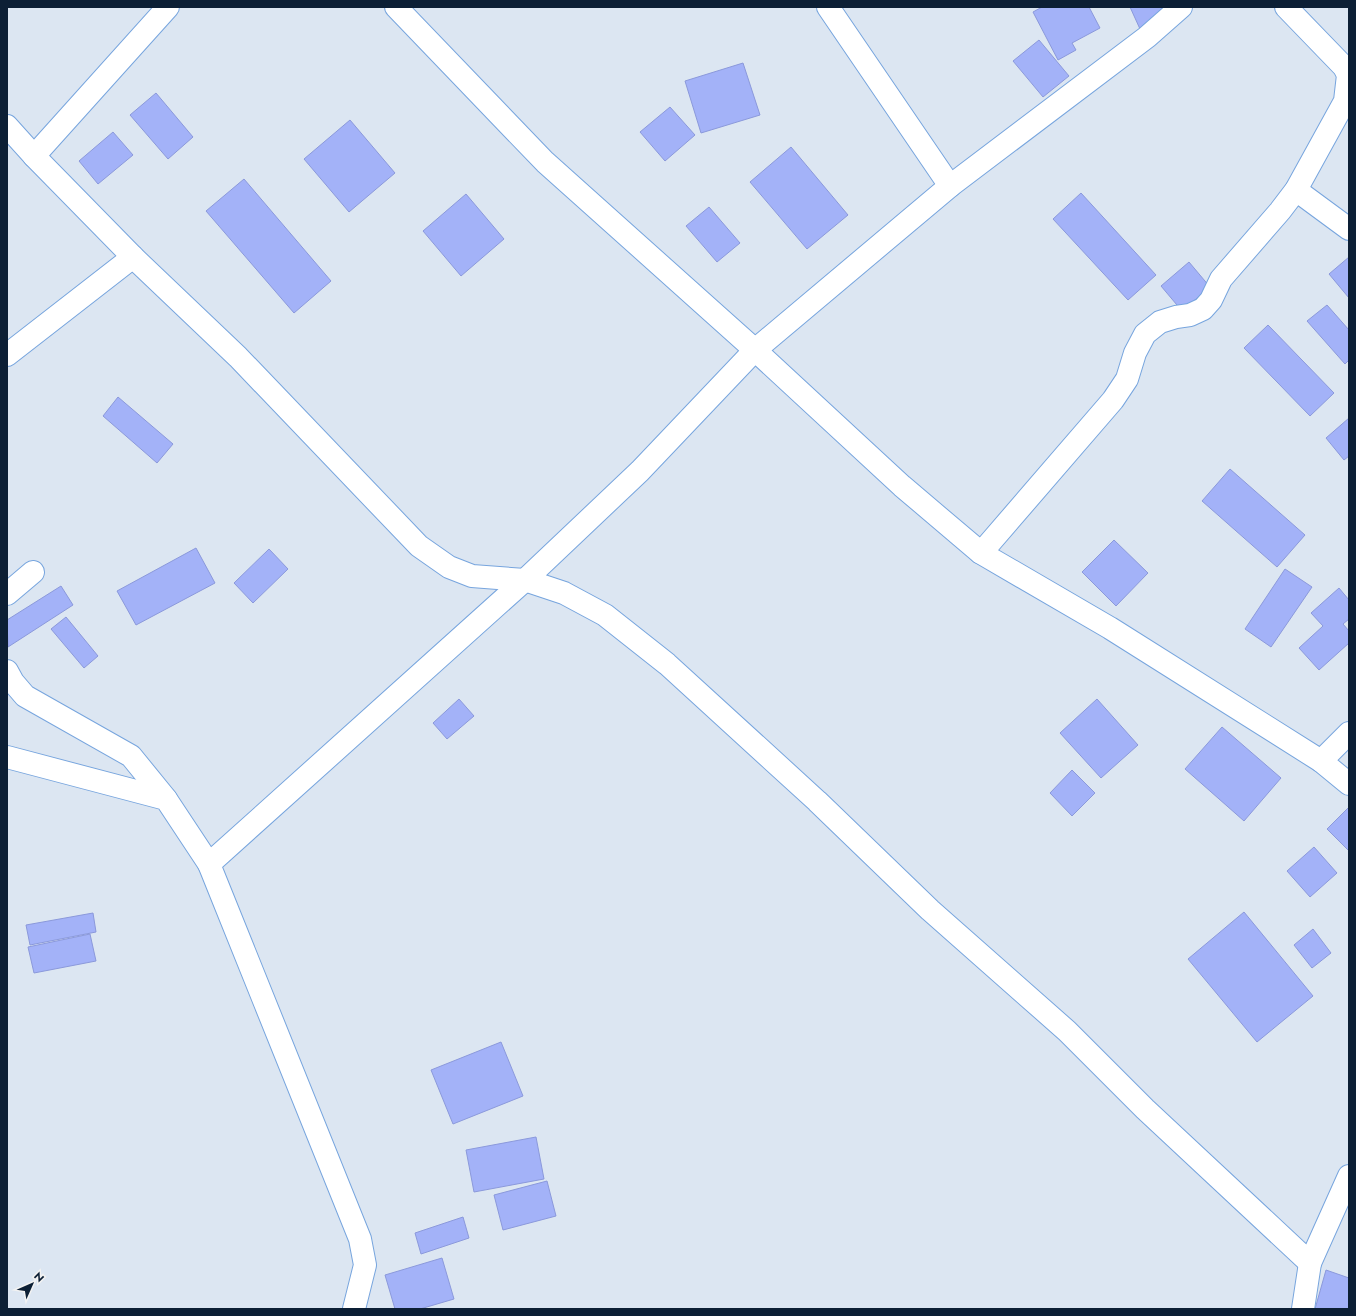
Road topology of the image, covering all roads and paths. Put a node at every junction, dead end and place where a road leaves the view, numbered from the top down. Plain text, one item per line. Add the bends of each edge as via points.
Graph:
1 (168, 7) edge
2 (396, 7) edge
3 (828, 7) edge
4 (1181, 7) edge
5 (1286, 7) edge
6 (7, 126) edge
7 (34, 156) junction
8 (950, 186) junction
9 (1296, 190) junction
10 (1349, 229) edge
11 (133, 257) junction
12 (755, 350) junction
13 (7, 355) edge
14 (981, 553) junction
15 (33, 572) dead end
16 (525, 580) junction
17 (7, 594) edge
18 (7, 671) edge
19 (1349, 733) edge
20 (7, 757) edge
21 (1321, 762) junction
22 (1349, 784) edge
23 (166, 799) junction
24 (209, 864) junction
25 (1349, 1176) edge
26 (1310, 1263) junction
27 (354, 1309) edge
28 (1303, 1309) edge

1 - 7 street
2 - 12 street via 545,162
3 - 8 street
4 - 8 street via 1147,37
5 - 9 street via 1344,67 1348,76 1345,101
6 - 7 street
7 - 11 street
8 - 12 street
9 - 10 street
9 - 14 street via 1221,279 1211,300 1203,309 1160,322 1145,334 1127,379 1113,400
11 - 13 street
11 - 16 street via 238,357 419,546 449,567 472,576
12 - 14 street via 902,486
12 - 16 street via 640,471
14 - 21 street via 1110,628
15 - 17 street
16 - 24 street
16 - 26 street via 564,593 604,615 667,664 818,801 930,910 1067,1031 1145,1109
18 - 23 street via 25,696 131,756
19 - 21 street
20 - 23 street
21 - 22 street
23 - 24 street
24 - 27 street via 360,1239 365,1265
25 - 26 street
26 - 28 street

